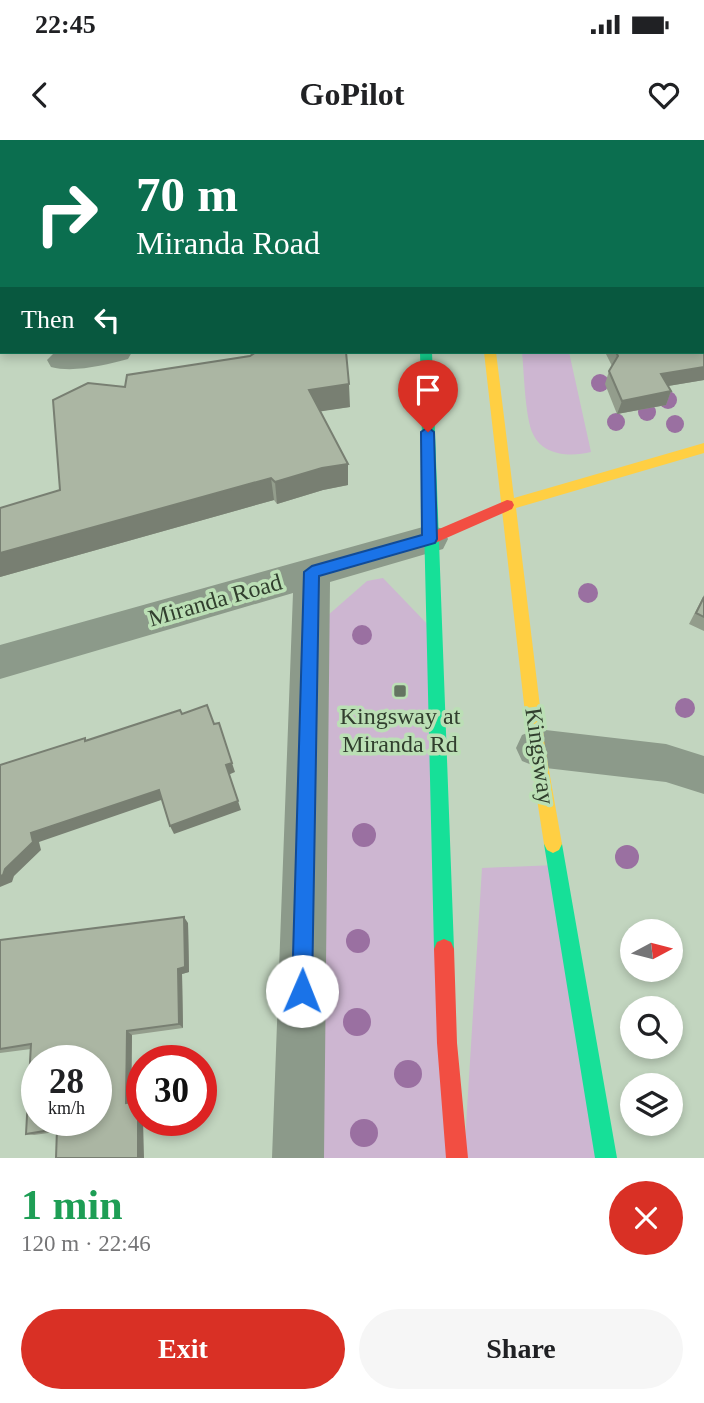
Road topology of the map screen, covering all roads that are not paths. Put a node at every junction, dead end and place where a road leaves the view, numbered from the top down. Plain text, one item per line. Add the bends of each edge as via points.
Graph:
1 (103, 354) edge
2 (426, 354) edge
3 (490, 354) edge
4 (62, 360) dead end
5 (704, 449) edge
6 (507, 505) junction
7 (430, 539) junction
8 (312, 572) junction
9 (0, 663) edge
10 (537, 748) junction
11 (704, 775) edge
12 (298, 1158) edge
13 (457, 1158) edge
14 (606, 1158) edge

1 - 4 street
2 - 7 main road
3 - 6 main road, Kingsway
5 - 6 main road, Miranda Road
6 - 7 main road, Miranda Road
6 - 10 main road, Kingsway
7 - 8 street, Miranda Road
7 - 13 main road via 447,1043
8 - 9 street, Miranda Road
8 - 12 street
10 - 11 street via 666,763
10 - 14 main road, Kingsway

